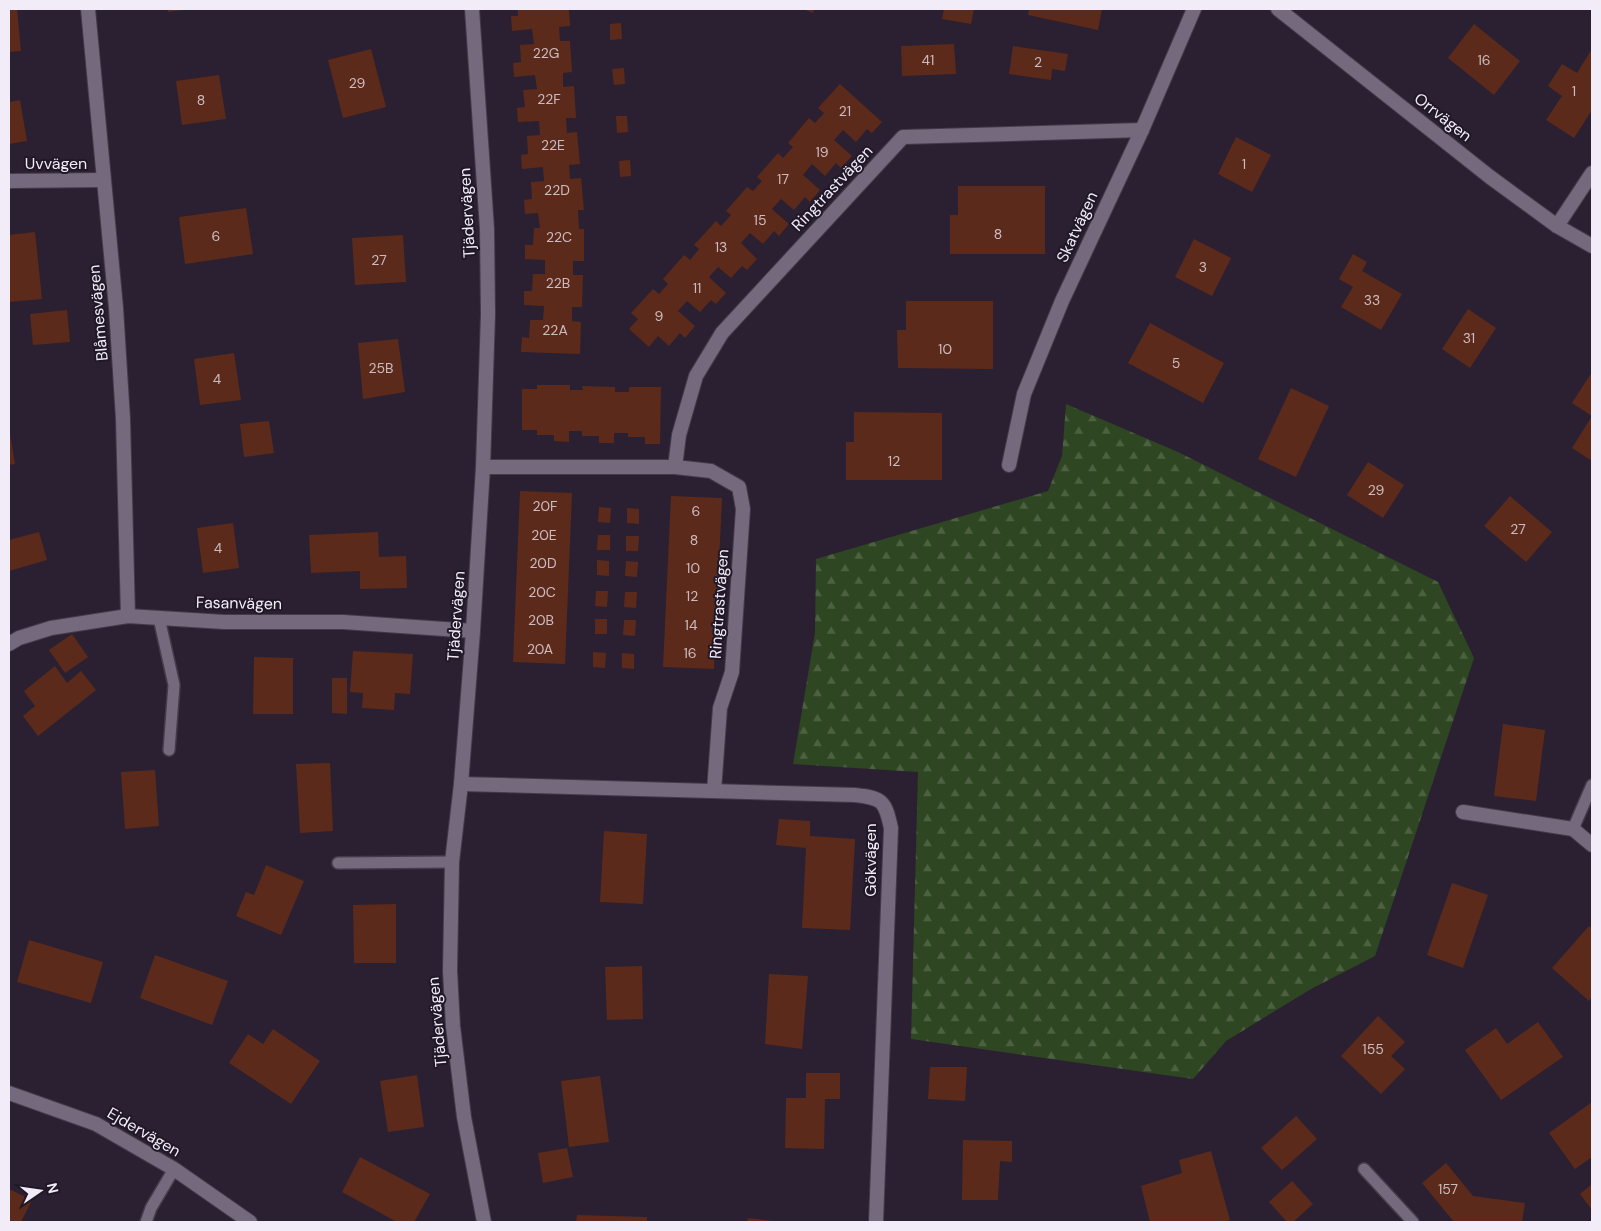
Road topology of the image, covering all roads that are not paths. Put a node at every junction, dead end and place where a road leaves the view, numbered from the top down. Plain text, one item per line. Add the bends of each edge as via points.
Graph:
1 (88, 9) edge
2 (472, 9) edge
3 (1194, 9) edge
4 (1278, 9) edge
5 (1142, 130) junction
6 (1592, 173) edge
7 (103, 180) junction
8 (9, 181) edge
9 (1557, 226) junction
10 (1592, 246) edge
11 (1008, 465) dead end
12 (483, 467) junction
13 (675, 467) junction
14 (128, 616) junction
15 (159, 618) junction
16 (473, 631) junction
17 (9, 644) edge
18 (169, 750) dead end
19 (461, 784) junction
20 (1592, 785) edge
21 (714, 791) junction
22 (1464, 812) dead end
23 (1573, 829) junction
24 (1592, 845) edge
25 (452, 862) junction
26 (338, 863) dead end
27 (9, 1093) edge
28 (174, 1169) junction
29 (1364, 1169) dead end
30 (146, 1222) edge
31 (250, 1222) edge
32 (484, 1222) edge
33 (876, 1222) edge
34 (1413, 1222) edge

1 - 7 street, Blåmesvägen
2 - 12 street, Tjädervägen via 487,229
3 - 5 street, Skatvägen
4 - 9 street, Orrvägen
5 - 11 street, Skatvägen via 1062,301 1024,394
5 - 13 street, Ringtrastvägen via 903,137 722,333 696,376 679,435
6 - 9 street
7 - 8 street, Uvvägen
7 - 14 street, Blåmesvägen via 123,419
9 - 10 street, Orrvägen
12 - 13 street, Ringtrastvägen
12 - 16 street, Tjädervägen
13 - 21 street, Ringtrastvägen via 711,471 738,487 743,509 732,672 720,708
14 - 15 street, Fasanvägen
14 - 17 street, Fasanvägen via 51,628
15 - 16 street, Fasanvägen via 224,622 343,622
15 - 18 lane via 174,685
16 - 19 street, Tjädervägen
19 - 21 street, Gökvägen
19 - 25 street, Tjädervägen
20 - 23 lane
21 - 33 street, Gökvägen via 855,795 875,798 886,807 891,828
22 - 23 street
23 - 24 street
25 - 26 lane
25 - 32 street, Tjädervägen via 450,971 453,1026 464,1117
27 - 28 street, Ejdervägen via 96,1124
28 - 30 lane
28 - 31 street, Ejdervägen
29 - 34 lane

